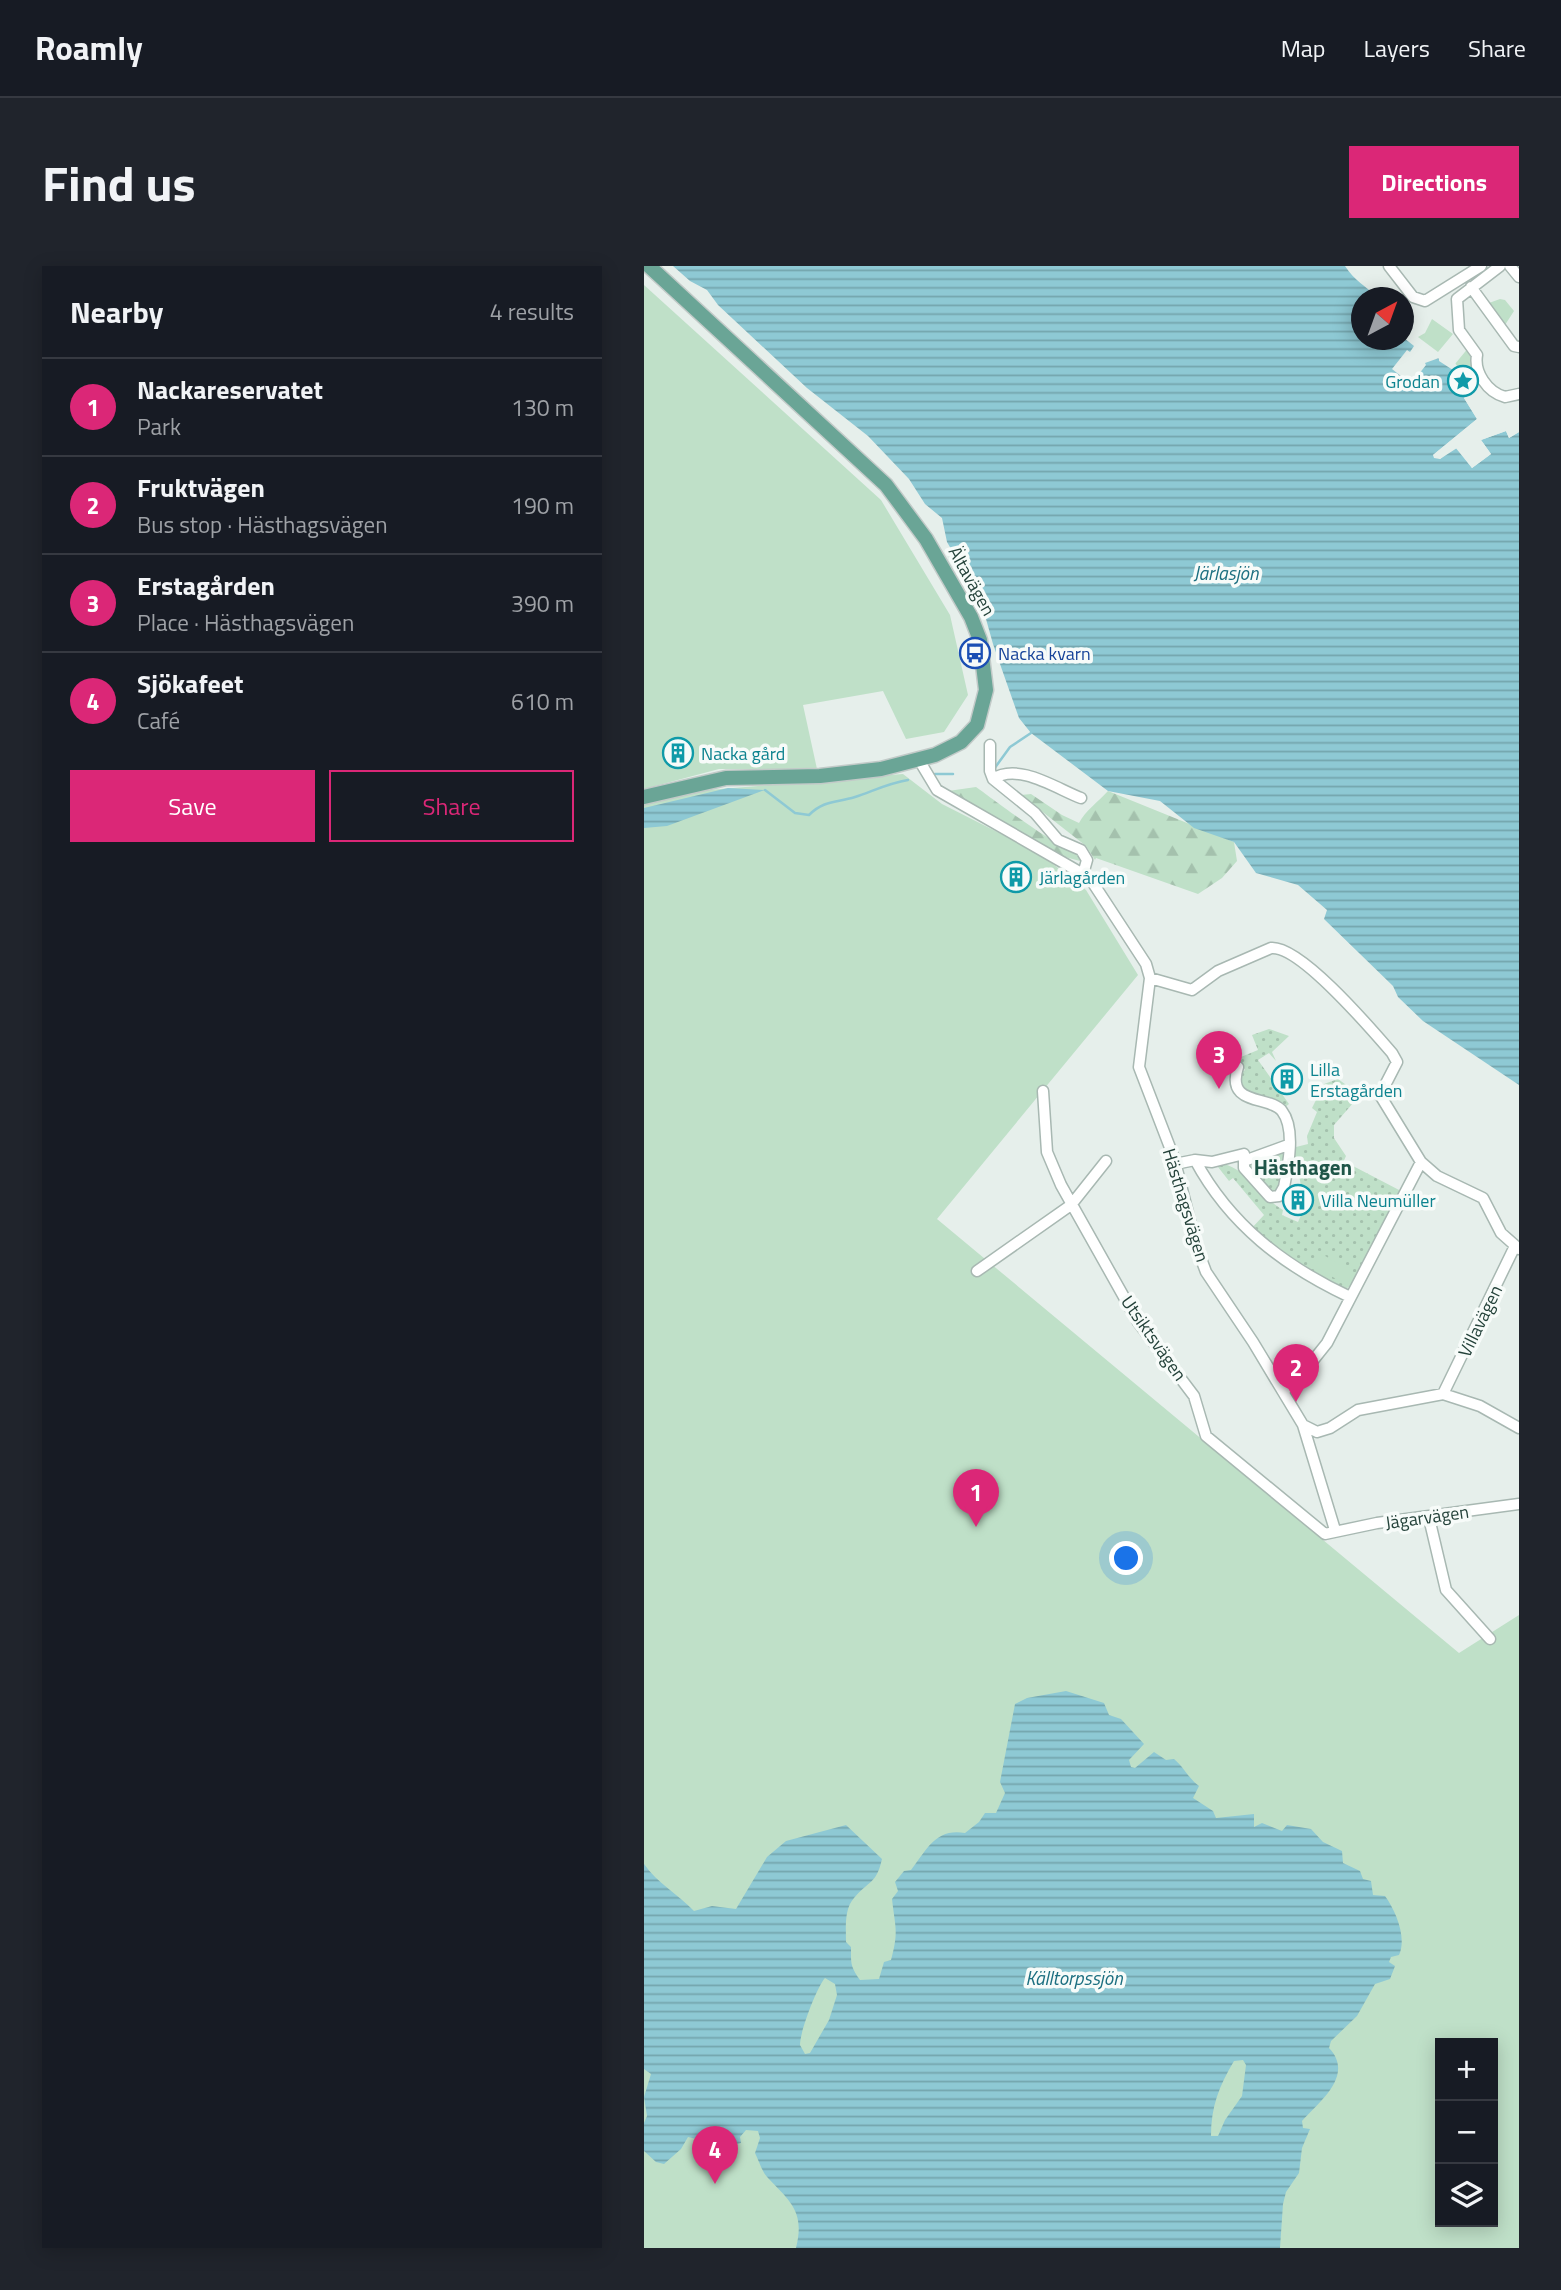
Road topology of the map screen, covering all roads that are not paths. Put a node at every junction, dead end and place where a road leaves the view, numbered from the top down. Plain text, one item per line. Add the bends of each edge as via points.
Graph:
1 (649, 266) edge
2 (1389, 266) edge
3 (1481, 266) edge
4 (1500, 266) edge
5 (1510, 266) edge
6 (1519, 277) edge
7 (1471, 287) junction
8 (1519, 347) edge
9 (1519, 394) edge
10 (990, 745) dead end
11 (919, 760) junction
12 (993, 779) junction
13 (644, 797) edge
14 (1082, 799) dead end
15 (1083, 874) junction
16 (1150, 978) junction
17 (1238, 1067) dead end
18 (1043, 1091) dead end
19 (1288, 1145) junction
20 (1244, 1157) junction
21 (1195, 1160) junction
22 (1105, 1161) dead end
23 (1421, 1162) junction
24 (1175, 1164) junction
25 (1071, 1205) junction
26 (1517, 1248) edge
27 (976, 1271) dead end
28 (1350, 1297) junction
29 (1284, 1391) junction
30 (1443, 1394) junction
31 (1303, 1425) junction
32 (1519, 1428) edge
33 (1519, 1504) edge
34 (1429, 1518) junction
35 (1335, 1530) junction
36 (1489, 1639) dead end

1 - 11 main road, Ältavägen via 886,485 926,539 971,617 984,664 986,690 981,715 961,742
2 - 3 street via 1413,297 1425,300
4 - 7 street
5 - 6 street
7 - 8 street
7 - 9 street via 1457,299 1459,331 1477,355 1474,365 1492,390 1505,397
10 - 12 street
11 - 13 main road, Ältavägen via 820,776 726,778
11 - 15 street via 937,790
12 - 14 street via 1020,773
12 - 15 street via 1035,813 1058,840 1081,850 1087,860
15 - 16 street via 1138,951
16 - 23 street via 1192,990 1218,971 1271,948 1291,954 1324,980 1392,1052 1397,1062 1380,1094
16 - 24 street, Hästhagsvägen via 1139,1067
17 - 19 street via 1242,1093 1282,1110 1289,1126
18 - 25 street, Utsiktsvägen via 1047,1152
19 - 20 street
19 - 20 street via 1279,1196 1270,1197 1259,1187 1244,1168
20 - 21 street
21 - 24 street
21 - 28 street via 1231,1212 1262,1245
22 - 25 street
23 - 26 street via 1437,1176 1483,1198 1496,1225
23 - 28 street
24 - 29 street, Hästhagsvägen via 1206,1272
25 - 27 street
25 - 35 street, Utsiktsvägen via 1138,1322 1194,1396 1210,1442 1316,1529 1325,1534
26 - 30 street, Villavägen
28 - 29 street via 1328,1343
29 - 31 street, Hästhagsvägen
30 - 31 street via 1358,1410 1317,1432
30 - 32 street via 1480,1406
31 - 35 street, Hästhagsvägen
33 - 34 street, Jägarvägen
34 - 35 street, Jägarvägen
34 - 36 street via 1446,1590

